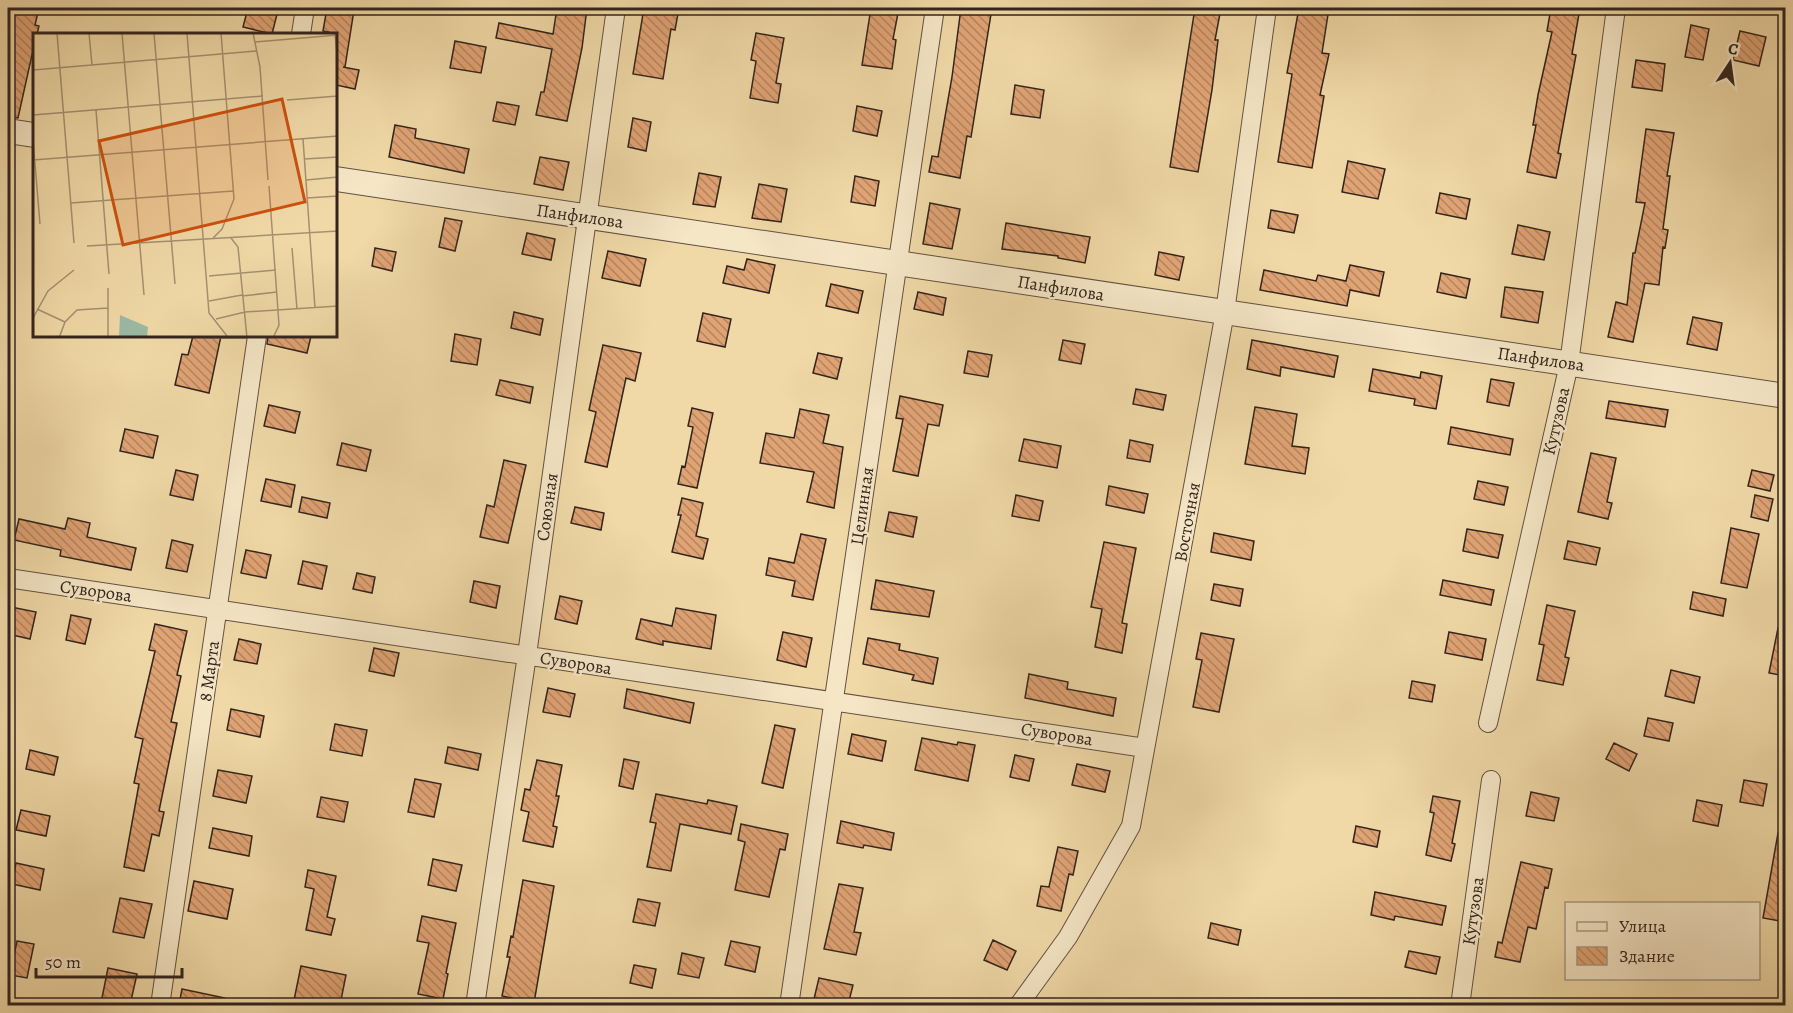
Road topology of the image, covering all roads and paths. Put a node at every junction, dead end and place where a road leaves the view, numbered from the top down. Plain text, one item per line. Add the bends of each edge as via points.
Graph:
1 (305, 8) edge
2 (616, 8) edge
3 (935, 8) edge
4 (1267, 8) edge
5 (1616, 8) edge
6 (301, 33) edge
7 (8, 130) edge
8 (33, 135) edge
9 (338, 179) edge
10 (586, 217) junction
11 (897, 263) junction
12 (1225, 312) junction
13 (257, 338) edge
14 (1569, 363) junction
15 (1785, 396) edge
16 (8, 578) edge
17 (218, 609) junction
18 (527, 655) junction
19 (833, 701) junction
20 (1488, 723) dead end
21 (1145, 748) junction
22 (1491, 780) dead end
23 (160, 1005) edge
24 (475, 1005) edge
25 (789, 1005) edge
26 (1018, 1005) edge
27 (1460, 1005) edge

1 - 6 street
2 - 10 street, Союзная
3 - 11 street, Целинная
4 - 12 street, Восточная
5 - 14 street, Кутузова
7 - 8 street
9 - 10 street, Панфилова
10 - 11 street, Панфилова
10 - 18 street, Союзная
11 - 12 street, Панфилова
11 - 19 street, Целинная
12 - 14 street, Панфилова
12 - 21 street, Восточная
13 - 17 street, 8 Марта
14 - 15 street, Панфилова
14 - 20 street, Кутузова
16 - 17 street, Суворова
17 - 18 street, Суворова
17 - 23 street, 8 Марта
18 - 19 street, Суворова
18 - 24 street, Союзная
19 - 21 street, Суворова
19 - 25 street, Целинная
21 - 26 street, Восточная via 1131,826 1068,938
22 - 27 street, Кутузова

